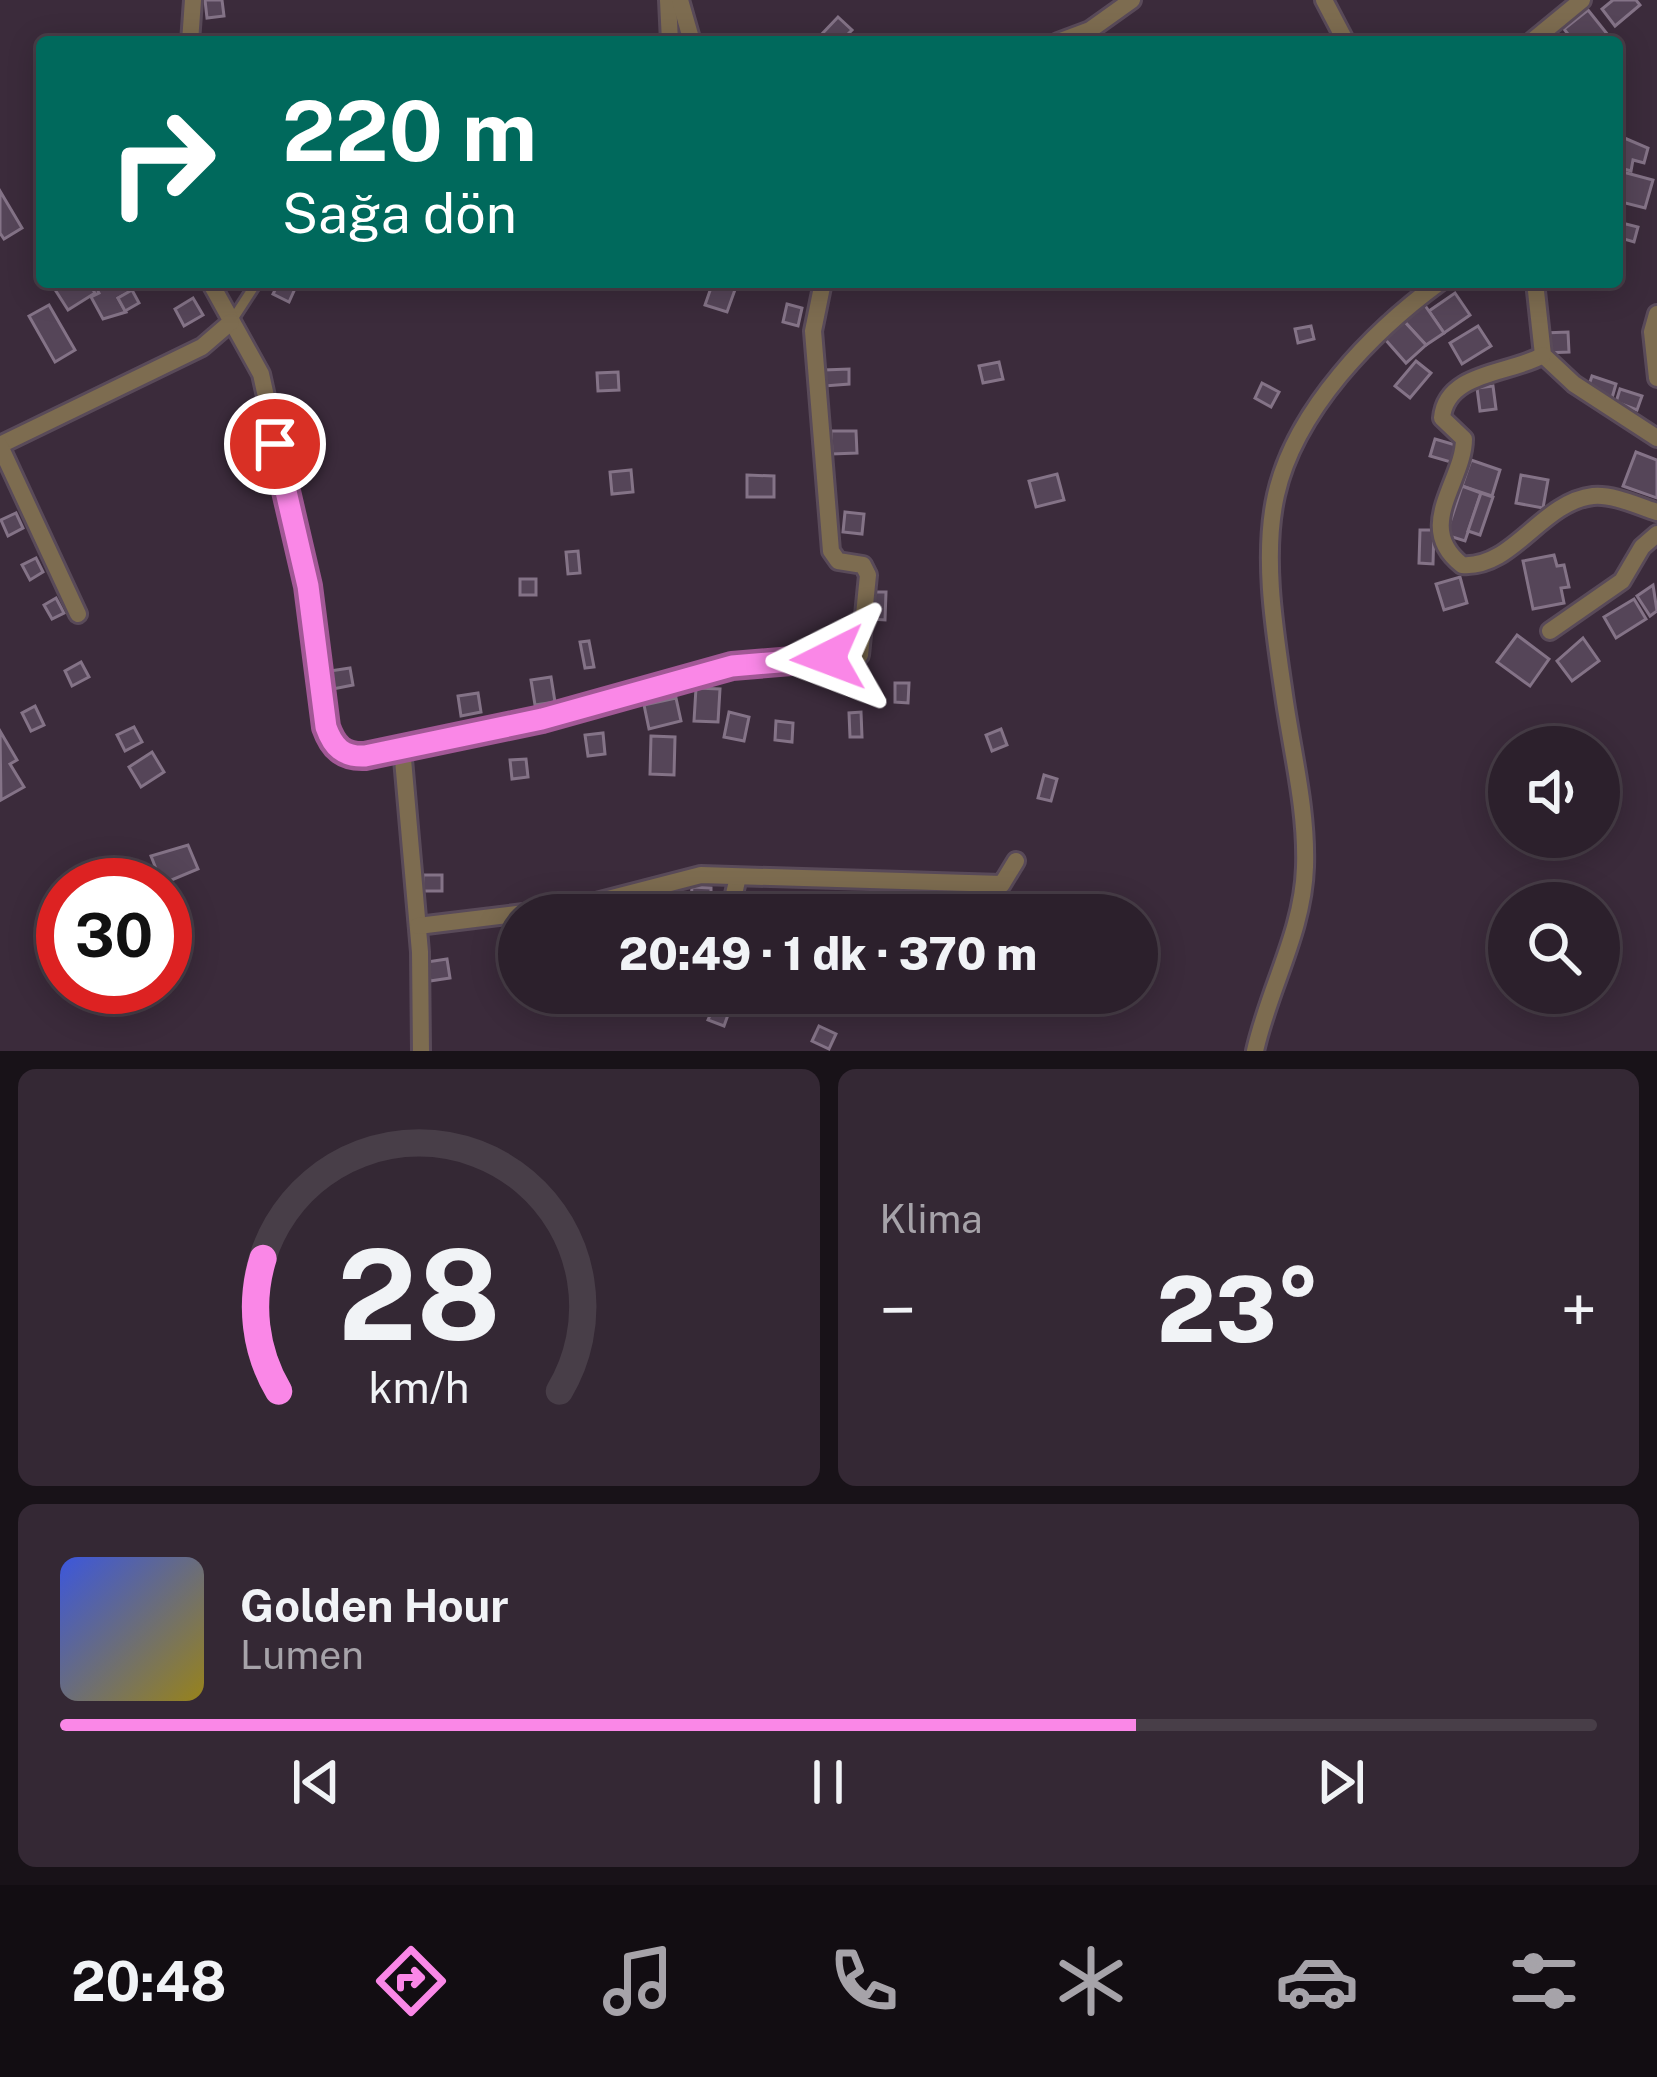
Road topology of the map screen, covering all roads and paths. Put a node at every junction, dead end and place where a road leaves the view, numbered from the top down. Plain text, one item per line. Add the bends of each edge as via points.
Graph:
1 (193, 0) edge
2 (668, 0) edge
3 (680, 0) edge
4 (1132, 0) edge
5 (1324, 0) edge
6 (1582, 0) edge
7 (1337, 9) edge
8 (190, 36) edge
9 (670, 36) edge
10 (690, 36) edge
11 (1073, 36) edge
12 (1538, 36) edge
13 (213, 288) edge
14 (253, 288) edge
15 (822, 288) edge
16 (1432, 288) edge
17 (1536, 288) edge
18 (1657, 314) edge
19 (231, 322) junction
20 (1544, 355) junction
21 (1657, 378) edge
22 (1657, 438) edge
23 (0, 445) edge
24 (1657, 512) edge
25 (1657, 534) edge
26 (78, 614) dead end
27 (1550, 631) dead end
28 (402, 748) junction
29 (1016, 861) dead end
30 (738, 877) junction
31 (734, 894) edge
32 (418, 926) junction
33 (421, 1051) edge
34 (1255, 1051) edge

1 - 8 street
2 - 9 street
3 - 10 street
4 - 11 street
5 - 7 street
6 - 12 street
13 - 19 street
14 - 19 lane
15 - 28 street via 813,331 830,540 834,557 859,562 868,575 860,655 732,666
16 - 34 street via 1390,320 1323,402 1275,496 1272,578 1305,866 1300,915
17 - 20 street
18 - 21 street
19 - 23 street via 202,347
19 - 28 street via 261,374 308,586 329,737 354,757
20 - 22 street
20 - 24 street via 1472,380 1447,398 1442,418 1464,439 1442,504 1451,555 1462,565 1484,563 1559,508 1589,496
23 - 26 street
25 - 27 street via 1622,581
28 - 32 street
29 - 30 street via 1008,880 994,885
30 - 31 street
30 - 32 street via 688,876 581,906
32 - 33 street

